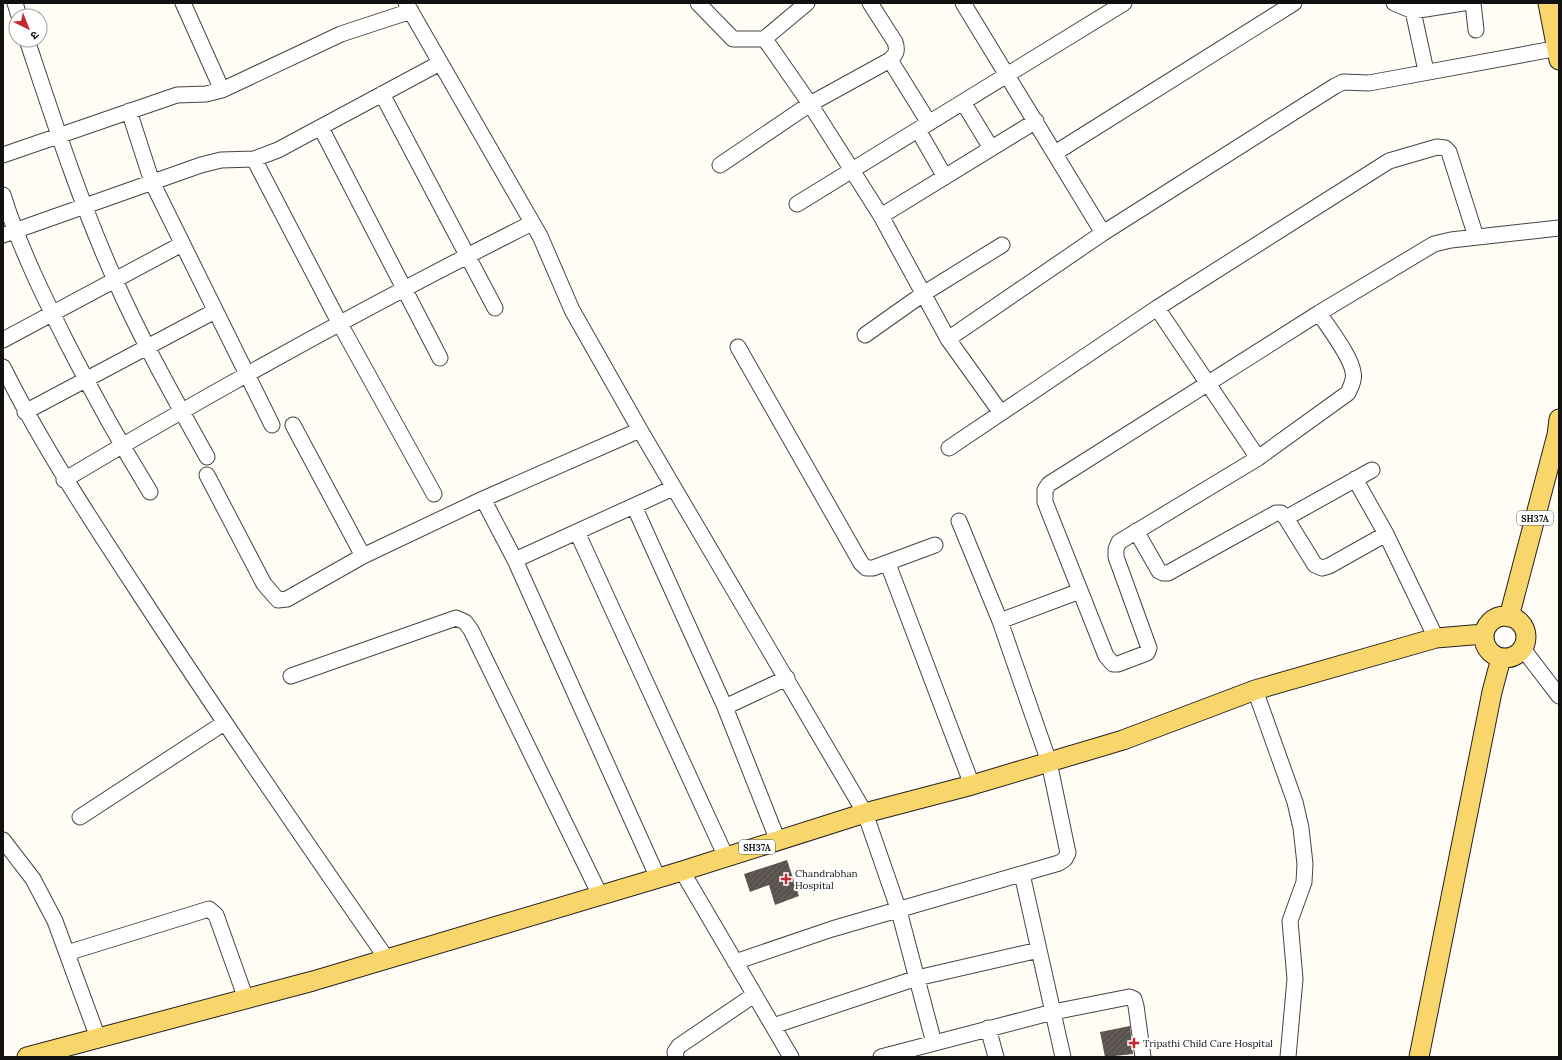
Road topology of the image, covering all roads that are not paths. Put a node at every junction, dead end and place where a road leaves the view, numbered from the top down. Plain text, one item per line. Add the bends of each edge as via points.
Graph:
1 (13, 3) edge
2 (183, 3) edge
3 (698, 3) edge
4 (963, 3) edge
5 (1124, 3) edge
6 (1294, 3) edge
7 (1394, 3) edge
8 (1463, 3) edge
9 (1473, 3) edge
10 (1548, 3) edge
11 (805, 4) edge
12 (872, 4) edge
13 (3, 6) edge
14 (408, 7) edge
15 (1412, 7) edge
16 (1476, 30) dead end
17 (764, 39) junction
18 (30, 48) edge
19 (1558, 52) edge
20 (890, 60) junction
21 (440, 63) junction
22 (1426, 71) junction
23 (1007, 75) junction
24 (222, 90) junction
25 (382, 94) junction
26 (963, 102) junction
27 (810, 104) junction
28 (129, 111) junction
29 (1036, 121) junction
30 (923, 126) junction
31 (321, 128) junction
32 (59, 134) junction
33 (991, 148) junction
34 (1055, 153) junction
35 (3, 155) edge
36 (254, 159) junction
37 (720, 165) dead end
38 (852, 171) junction
39 (945, 177) junction
40 (152, 182) junction
41 (3, 195) edge
42 (797, 204) dead end
43 (84, 206) junction
44 (881, 216) junction
45 (532, 222) junction
46 (1559, 228) edge
47 (9, 233) edge
48 (1103, 233) junction
49 (1476, 237) junction
50 (182, 244) junction
51 (1002, 245) dead end
52 (468, 255) junction
53 (115, 280) junction
54 (404, 289) junction
55 (923, 294) junction
56 (496, 308) dead end
57 (1157, 308) junction
58 (215, 311) junction
59 (52, 313) junction
60 (1318, 313) junction
61 (340, 324) junction
62 (865, 335) dead end
63 (948, 339) junction
64 (3, 340) edge
65 (147, 347) junction
66 (738, 347) dead end
67 (440, 358) dead end
68 (3, 367) edge
69 (247, 376) junction
70 (86, 380) junction
71 (1208, 383) junction
72 (181, 411) junction
73 (25, 412) junction
74 (1001, 413) junction
75 (1559, 419) edge
76 (272, 425) dead end
77 (293, 426) dead end
78 (640, 430) junction
79 (121, 446) junction
80 (949, 448) dead end
81 (207, 457) dead end
82 (1258, 458) junction
83 (1372, 470) dead end
84 (207, 475) dead end
85 (1355, 479) junction
86 (64, 480) junction
87 (673, 488) junction
88 (150, 492) dead end
89 (434, 494) dead end
90 (483, 499) junction
91 (634, 506) junction
92 (1286, 518) junction
93 (959, 521) dead end
94 (1136, 531) junction
95 (577, 532) junction
96 (1386, 534) junction
97 (935, 545) dead end
98 (363, 556) junction
99 (515, 560) junction
100 (888, 564) junction
101 (1080, 591) junction
102 (1509, 617) junction
103 (1000, 621) junction
104 (1484, 634) junction
105 (1436, 638) junction
106 (1523, 649) junction
107 (1502, 658) junction
108 (291, 676) dead end
109 (787, 678) junction
110 (1255, 690) junction
111 (1559, 696) edge
112 (725, 707) junction
113 (224, 722) junction
114 (1049, 762) junction
115 (972, 785) junction
116 (864, 814) junction
117 (80, 817) dead end
118 (3, 840) edge
119 (778, 841) junction
120 (726, 857) junction
121 (682, 871) junction
122 (1022, 874) junction
123 (658, 878) junction
124 (600, 896) junction
125 (899, 911) junction
126 (1039, 950) junction
127 (67, 953) junction
128 (387, 959) junction
129 (735, 962) junction
130 (917, 978) junction
131 (754, 995) junction
132 (246, 999) junction
133 (1053, 1012) junction
134 (773, 1026) junction
135 (988, 1028) junction
136 (98, 1038) junction
137 (934, 1043) junction
138 (50, 1054) edge
139 (789, 1056) edge
140 (27, 1057) edge
141 (676, 1057) edge
142 (881, 1057) edge
143 (996, 1057) edge
144 (1063, 1057) edge
145 (1143, 1057) edge
146 (1288, 1057) edge
147 (1419, 1057) edge

1 - 13 street
2 - 24 street
3 - 17 street via 733,39
4 - 23 street
5 - 23 street
6 - 34 street
7 - 15 street
8 - 15 street
9 - 16 street
10 - 19 main road
11 - 17 street
12 - 20 street via 897,49
14 - 21 street
14 - 24 street via 341,34
15 - 22 street
17 - 27 street
18 - 32 street
19 - 22 street
20 - 27 street
20 - 30 street
21 - 25 street
21 - 45 street
22 - 48 street via 1369,83 1343,82 1335,86
23 - 26 street
23 - 29 street
24 - 28 street via 206,94 177,95
25 - 31 street
25 - 52 street
26 - 30 street
26 - 33 street
27 - 37 street
27 - 38 street
28 - 32 street
28 - 40 street
29 - 33 street
29 - 34 street
30 - 38 street
30 - 39 street
31 - 36 street
31 - 54 street
32 - 35 street
32 - 43 street
33 - 39 street
34 - 48 street
36 - 40 street via 215,162
36 - 61 street
38 - 42 street
38 - 44 street
39 - 44 street
40 - 43 street
40 - 50 street
41 - 47 street
43 - 47 street
43 - 53 street
44 - 55 street
45 - 52 street
45 - 78 street via 572,310
46 - 49 street
47 - 59 street
48 - 63 street
49 - 57 street via 1453,160 1445,148 1437,147 1390,161
49 - 60 street via 1434,244
50 - 53 street
50 - 58 street
51 - 55 street
52 - 54 street
52 - 56 street
53 - 59 street
53 - 65 street
54 - 61 street
54 - 67 street
55 - 62 street
55 - 63 street
57 - 71 street
57 - 74 street
58 - 65 street
58 - 69 street
59 - 64 street
59 - 70 street
60 - 71 street
60 - 82 street via 1349,360 1353,382 1348,393
61 - 69 street
61 - 89 street
63 - 74 street
65 - 70 street
65 - 72 street
66 - 100 street via 861,563 866,568
68 - 73 street
69 - 72 street
69 - 76 street
70 - 73 street
70 - 79 street
71 - 82 street
71 - 101 street via 1049,484 1045,490 1045,502
72 - 79 street
72 - 81 street
73 - 86 street
74 - 80 street
75 - 102 main road, SH37A via 1557,436
77 - 98 street
78 - 87 street
78 - 90 street
79 - 86 street
79 - 88 street
82 - 94 street
83 - 85 street
84 - 98 street via 264,584 278,600 287,599
85 - 92 street
85 - 96 street
86 - 113 street
87 - 91 street
87 - 109 street
90 - 98 street
90 - 99 street
91 - 95 street
91 - 112 street
92 - 94 street via 1282,512 1276,512 1168,573 1159,571
92 - 96 street via 1315,565 1322,568
93 - 103 street
94 - 101 street via 1119,542 1116,557 1148,644 1147,653 1112,664
95 - 99 street
95 - 120 street
96 - 105 street
97 - 100 street
99 - 123 street
100 - 115 street
101 - 103 street
102 - 104 main road via 1493,620
102 - 106 main road via 1517,619 1526,633
103 - 114 street
104 - 105 main road, SH37A
104 - 107 main road via 1488,650 1494,656
105 - 110 main road, SH37A
106 - 107 main road via 1518,655
106 - 111 street
107 - 147 main road via 1492,692
108 - 124 street via 456,618 465,622
109 - 112 street
109 - 116 street
110 - 114 main road, SH37A via 1123,740
110 - 146 street via 1295,802 1305,864 1304,882 1290,921 1295,979
112 - 119 street
113 - 117 street
113 - 128 street
114 - 115 main road, SH37A
114 - 122 street via 1068,853 1066,859 1059,863
115 - 116 main road, SH37A
116 - 119 main road, SH37A
116 - 125 street
118 - 127 street via 41,892
119 - 120 main road, SH37A
120 - 121 main road, SH37A
121 - 123 main road, SH37A
121 - 129 street
122 - 125 street
122 - 126 street
123 - 124 main road, SH37A
124 - 128 main road, SH37A
125 - 129 street via 832,929
125 - 130 street
126 - 130 street
126 - 133 street
127 - 132 street via 209,909 216,915
127 - 136 street
128 - 132 main road, SH37A
129 - 131 street
130 - 134 street
130 - 137 street
131 - 134 street
131 - 141 street via 679,1046 675,1052
132 - 136 main road, SH37A
133 - 135 street
133 - 144 street
133 - 145 street via 1129,997 1134,999
134 - 139 street
135 - 137 street
135 - 143 street
136 - 138 main road, SH37A
137 - 142 street
138 - 140 main road, SH37A

